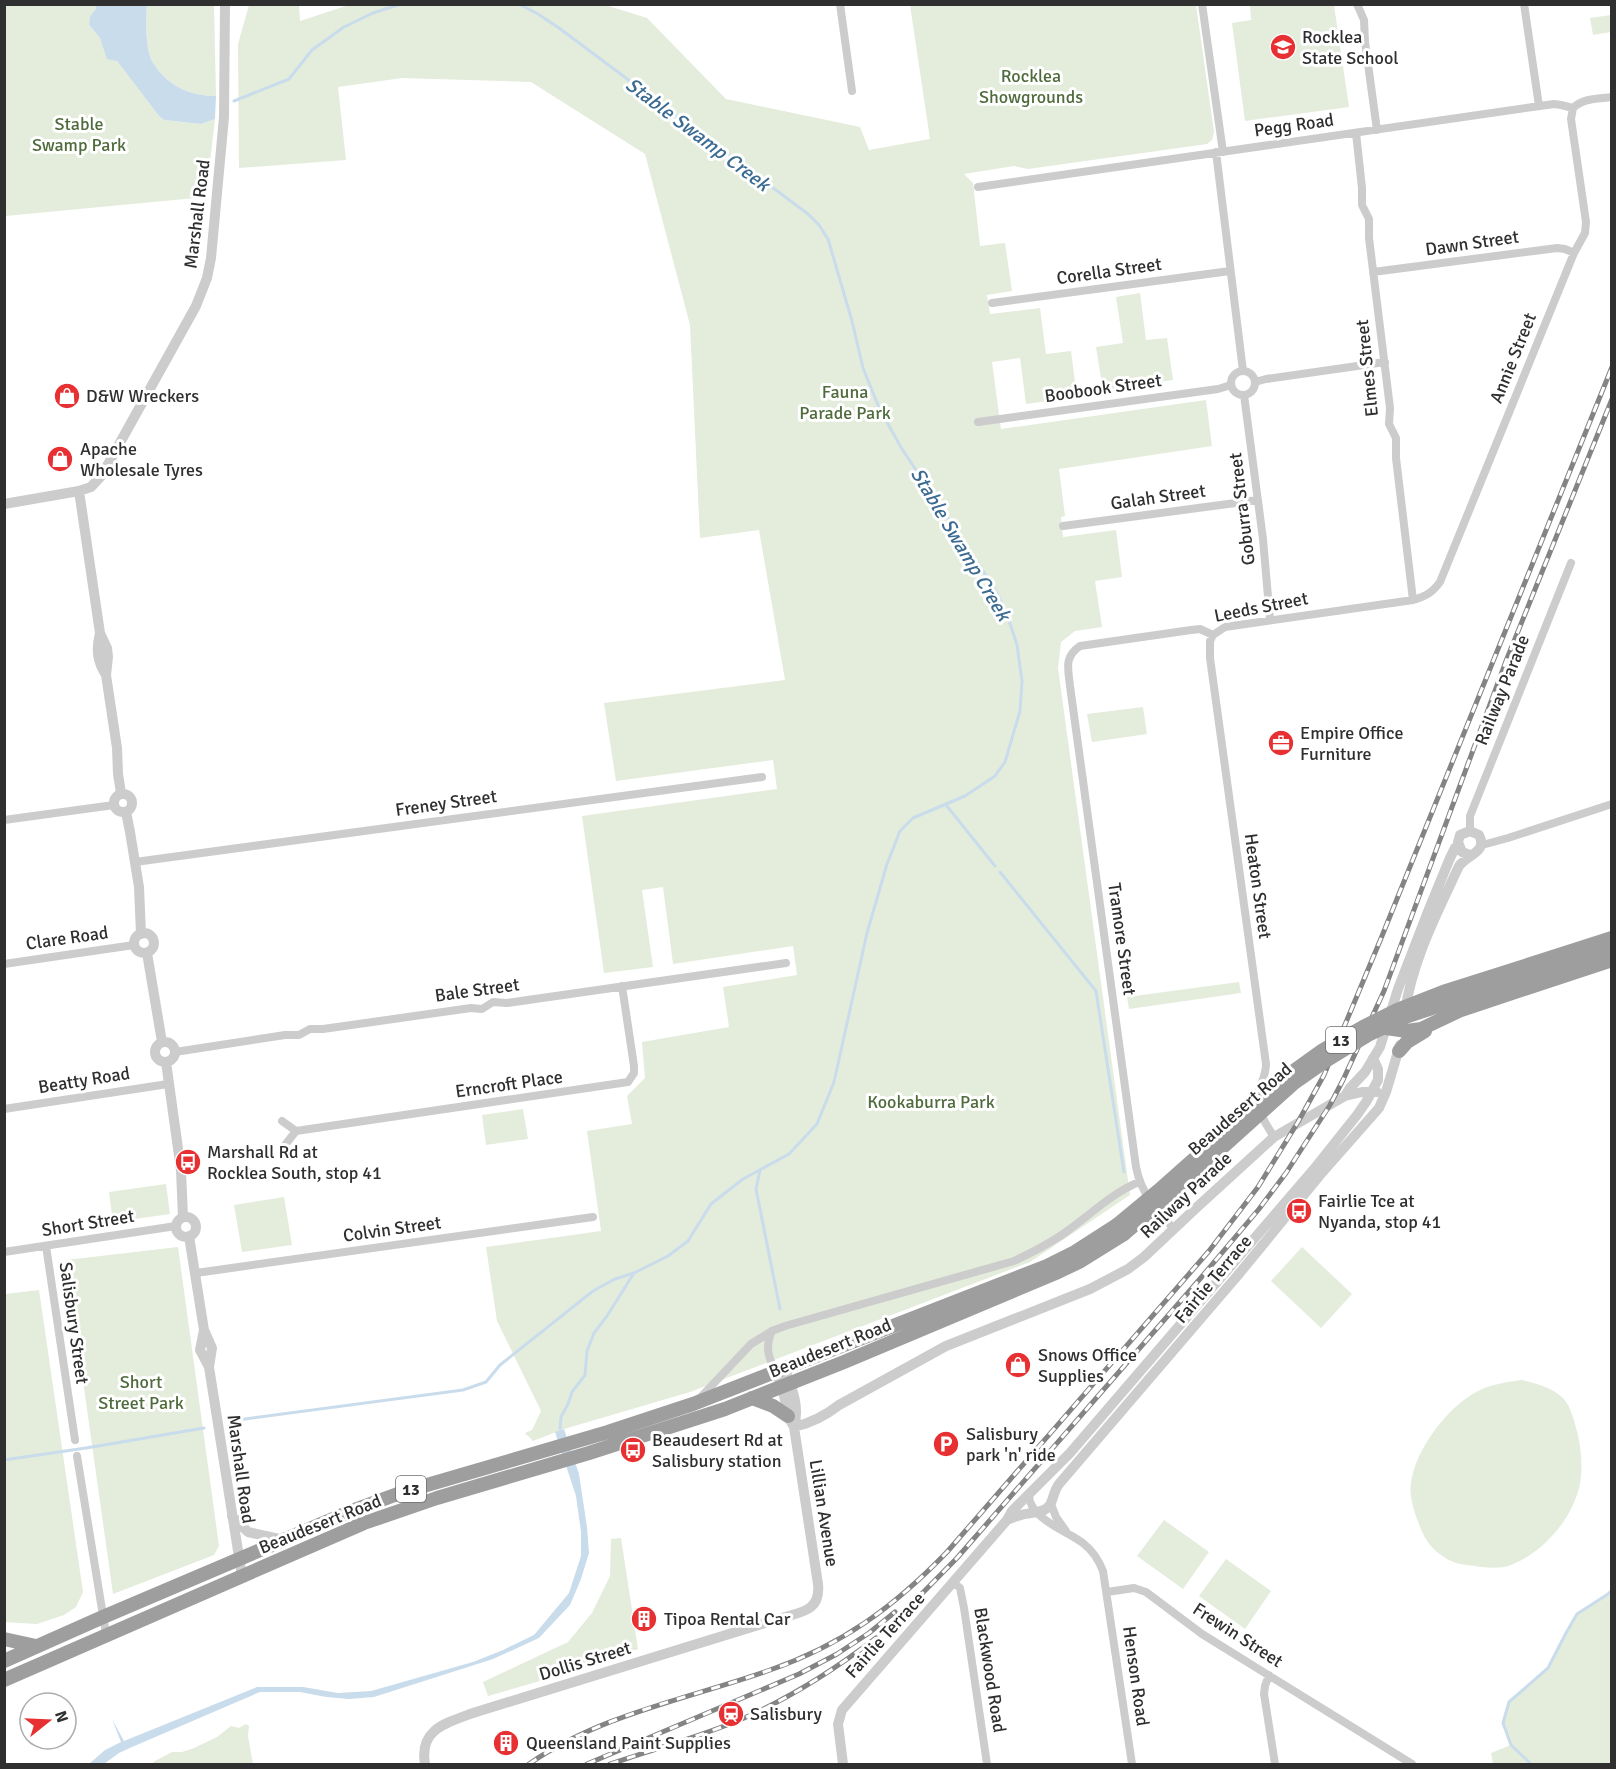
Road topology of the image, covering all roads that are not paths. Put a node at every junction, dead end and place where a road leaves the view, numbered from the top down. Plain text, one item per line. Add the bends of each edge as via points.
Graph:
1 (840, 4) edge
2 (1202, 4) edge
3 (1357, 4) edge
4 (1524, 4) edge
5 (227, 6) edge
6 (852, 91) dead end
7 (1611, 97) edge
8 (1539, 106) junction
9 (1573, 108) junction
10 (1377, 130) junction
11 (1356, 133) junction
12 (1219, 152) junction
13 (978, 187) dead end
14 (1574, 253) junction
15 (1230, 270) junction
16 (1373, 272) junction
17 (992, 303) dead end
18 (1385, 362) junction
19 (1243, 371) junction
20 (1255, 382) junction
21 (1232, 385) junction
22 (1244, 395) junction
23 (978, 422) dead end
24 (79, 491) junction
25 (4, 499) edge
26 (24, 500) junction
27 (1258, 500) junction
28 (4, 504) edge
29 (1063, 526) dead end
30 (1571, 563) dead end
31 (1413, 600) junction
32 (1270, 620) junction
33 (1213, 635) junction
34 (1080, 646) joint
35 (762, 777) dead end
36 (121, 793) junction
37 (1611, 804) edge
38 (114, 805) junction
39 (126, 812) junction
40 (4, 820) edge
41 (1470, 831) junction
42 (1482, 844) junction
43 (1458, 846) junction
44 (1470, 855) junction
45 (135, 862) junction
46 (141, 933) junction
47 (1611, 938) edge
48 (134, 945) junction
49 (1611, 949) edge
50 (147, 953) junction
51 (1611, 960) edge
52 (786, 963) dead end
53 (4, 964) edge
54 (622, 986) junction
55 (1506, 995) junction
56 (1431, 1025) junction
57 (1402, 1027) junction
58 (1386, 1029) junction
59 (162, 1042) junction
60 (1399, 1051) junction
61 (175, 1052) junction
62 (1373, 1058) junction
63 (166, 1062) junction
64 (168, 1084) junction
65 (1372, 1092) junction
66 (1386, 1092) junction
67 (1345, 1096) junction
68 (4, 1109) edge
69 (282, 1121) dead end
70 (296, 1131) junction
71 (1274, 1137) junction
72 (285, 1145) dead end
73 (1139, 1182) junction
74 (593, 1217) dead end
75 (180, 1222) junction
76 (1121, 1229) junction
77 (1174, 1229) junction
78 (189, 1236) junction
79 (46, 1246) junction
80 (4, 1252) edge
81 (196, 1273) junction
82 (772, 1331) junction
83 (779, 1370) junction
84 (786, 1385) junction
85 (752, 1398) junction
86 (693, 1404) junction
87 (791, 1421) junction
88 (75, 1440) dead end
89 (78, 1456) dead end
90 (1029, 1496) junction
91 (1051, 1504) junction
92 (1037, 1512) junction
93 (232, 1516) junction
94 (1007, 1520) junction
95 (1066, 1532) junction
96 (285, 1540) junction
97 (238, 1559) junction
98 (242, 1576) junction
99 (954, 1583) junction
100 (1107, 1592) junction
101 (816, 1604) joint
102 (103, 1617) junction
103 (106, 1634) junction
104 (4, 1639) edge
105 (36, 1646) junction
106 (4, 1661) edge
107 (1269, 1675) junction
108 (4, 1680) edge
109 (425, 1764) edge
110 (843, 1764) edge
111 (987, 1764) edge
112 (1132, 1764) edge
113 (1275, 1764) edge
114 (1412, 1764) edge

1 - 6 street
2 - 12 street
3 - 10 street via 1364,20
4 - 8 street
5 - 24 street, Marshall Road via 220,164 211,258 202,294 102,475 91,487
7 - 9 street, Pegg Road via 1582,102
8 - 9 street, Pegg Road via 1558,104
8 - 10 street, Pegg Road
9 - 14 street, Annie Street via 1571,119 1586,222 1585,233
10 - 11 street, Pegg Road
11 - 12 street, Pegg Road
11 - 16 street, Elmes Street
12 - 13 street, Pegg Road
12 - 15 street
14 - 16 street, Dawn Street via 1557,248
14 - 31 street, Annie Street via 1440,582 1424,597
15 - 17 street, Corella Street
15 - 19 street
16 - 18 street, Elmes Street
18 - 20 street
18 - 31 street, Elmes Street via 1389,423 1397,441
19 - 20 street via 1250,373
19 - 21 street via 1235,374
20 - 22 street
21 - 22 street via 1234,391
21 - 23 street, Boobook Street
22 - 27 street, Goburra Street
24 - 26 street
24 - 36 street via 100,633 96,650 106,675
25 - 26 street
26 - 28 street
27 - 29 street, Galah Street
27 - 32 street, Goburra Street
30 - 41 street, Railway Parade via 1470,816
31 - 32 street, Leeds Street
32 - 33 street, Leeds Street via 1225,627
33 - 34 street, Leeds Street via 1200,629
33 - 71 street, Heaton Street via 1209,650 1211,668 1266,1064 1258,1103
34 - 73 street, Tramore Street via 1072,651 1068,668
35 - 45 street, Freney Street
36 - 38 street via 114,799
36 - 39 street via 133,802
37 - 42 street
38 - 39 street
38 - 40 street
39 - 45 street
41 - 42 street via 1479,835
41 - 43 street via 1460,835
42 - 44 street via 1477,853
43 - 44 street
43 - 58 street, Railway Parade via 1429,909
44 - 57 street via 1459,866 1414,970
45 - 46 street
46 - 48 street
46 - 50 street via 153,939 152,949
47 - 76 highway, Beaudesert Road / 13, bridge via 1443,992 1397,1010 1323,1050 1290,1073
48 - 50 street
48 - 53 street, Clare Road
49 - 76 highway, Beaudesert Road / 13, bridge via 1408,1016 1368,1035 1294,1083 1164,1200
50 - 59 street
51 - 55 highway
52 - 54 street, Bale Street
54 - 61 street, Bale Street via 495,1002 482,1009 310,1029 297,1036
54 - 70 street, Erncroft Place via 634,1065 628,1083
55 - 56 highway
55 - 57 highway via 1499,992
56 - 57 highway via 1415,1030
56 - 60 highway
57 - 58 highway
57 - 60 street, Fairlie Terrace
58 - 62 street, Railway Parade
59 - 61 street via 171,1044
59 - 63 street via 155,1052 159,1060
60 - 66 street, Fairlie Terrace
61 - 63 street
62 - 65 street, Fairlie Terrace via 1379,1074
62 - 67 street, Railway Parade
63 - 64 street
64 - 68 street, Beatty Road
64 - 75 street via 181,1170
65 - 66 street
65 - 67 street
65 - 90 street, Fairlie Terrace via 1314,1169
66 - 91 street, Fairlie Terrace via 1379,1108 1059,1484
67 - 71 street, Railway Parade
69 - 70 street
70 - 72 street
71 - 77 street, Railway Parade
73 - 77 street, Tramore Street
73 - 82 street, Beaudesert Road via 1048,1244 1014,1261
74 - 81 street, Colvin Street
75 - 78 street via 180,1234
75 - 78 street via 190,1218 196,1224
75 - 79 street, Short Street
76 - 83 highway, Beaudesert Road / 13 via 1047,1266
76 - 84 highway, Beaudesert Road / 13 via 1079,1262 1058,1272
77 - 87 street, Railway Parade via 1111,1280 946,1346 810,1423
78 - 81 street, Marshall Road
79 - 80 street, Short Street
79 - 88 street, Salisbury Street
81 - 93 street, Marshall Road via 204,1330 200,1350 209,1367
82 - 83 street, Beaudesert Road via 767,1346 769,1358
82 - 86 street, Beaudesert Road via 751,1344
83 - 84 street, Lillian Avenue
83 - 86 highway, Beaudesert Road / 13
84 - 85 highway, Beaudesert Road / 13
84 - 87 street, Lillian Avenue
85 - 87 highway via 773,1406
85 - 98 highway, Beaudesert Road / 13 via 373,1520
86 - 96 highway, Beaudesert Road / 13 via 403,1492
87 - 101 street, Lillian Avenue via 818,1584
89 - 102 street
90 - 92 street via 1029,1503
90 - 94 street, Fairlie Terrace
91 - 92 street
91 - 95 street
92 - 94 street
92 - 95 street
93 - 96 street via 248,1532
93 - 97 street, Marshall Road
94 - 99 street, Fairlie Terrace
95 - 100 street via 1085,1545 1099,1562
96 - 97 highway, Beaudesert Road / 13
97 - 98 street, Marshall Road
97 - 102 highway, Beaudesert Road / 13
98 - 103 highway, Beaudesert Road / 13
99 - 110 street, Fairlie Terrace via 842,1710 838,1729
99 - 111 street, Blackwood Road via 960,1588 964,1608
100 - 107 street, Frewin Street via 1134,1588 1146,1592 1202,1634
100 - 112 street, Henson Road
101 - 109 street, Dollis Street via 449,1722 427,1739 423,1749
102 - 103 street
102 - 105 highway, Beaudesert Road / 13
103 - 108 highway, Beaudesert Road / 13
104 - 105 highway
105 - 106 highway, Beaudesert Road / 13
107 - 113 street via 1264,1694
107 - 114 street, Frewin Street

